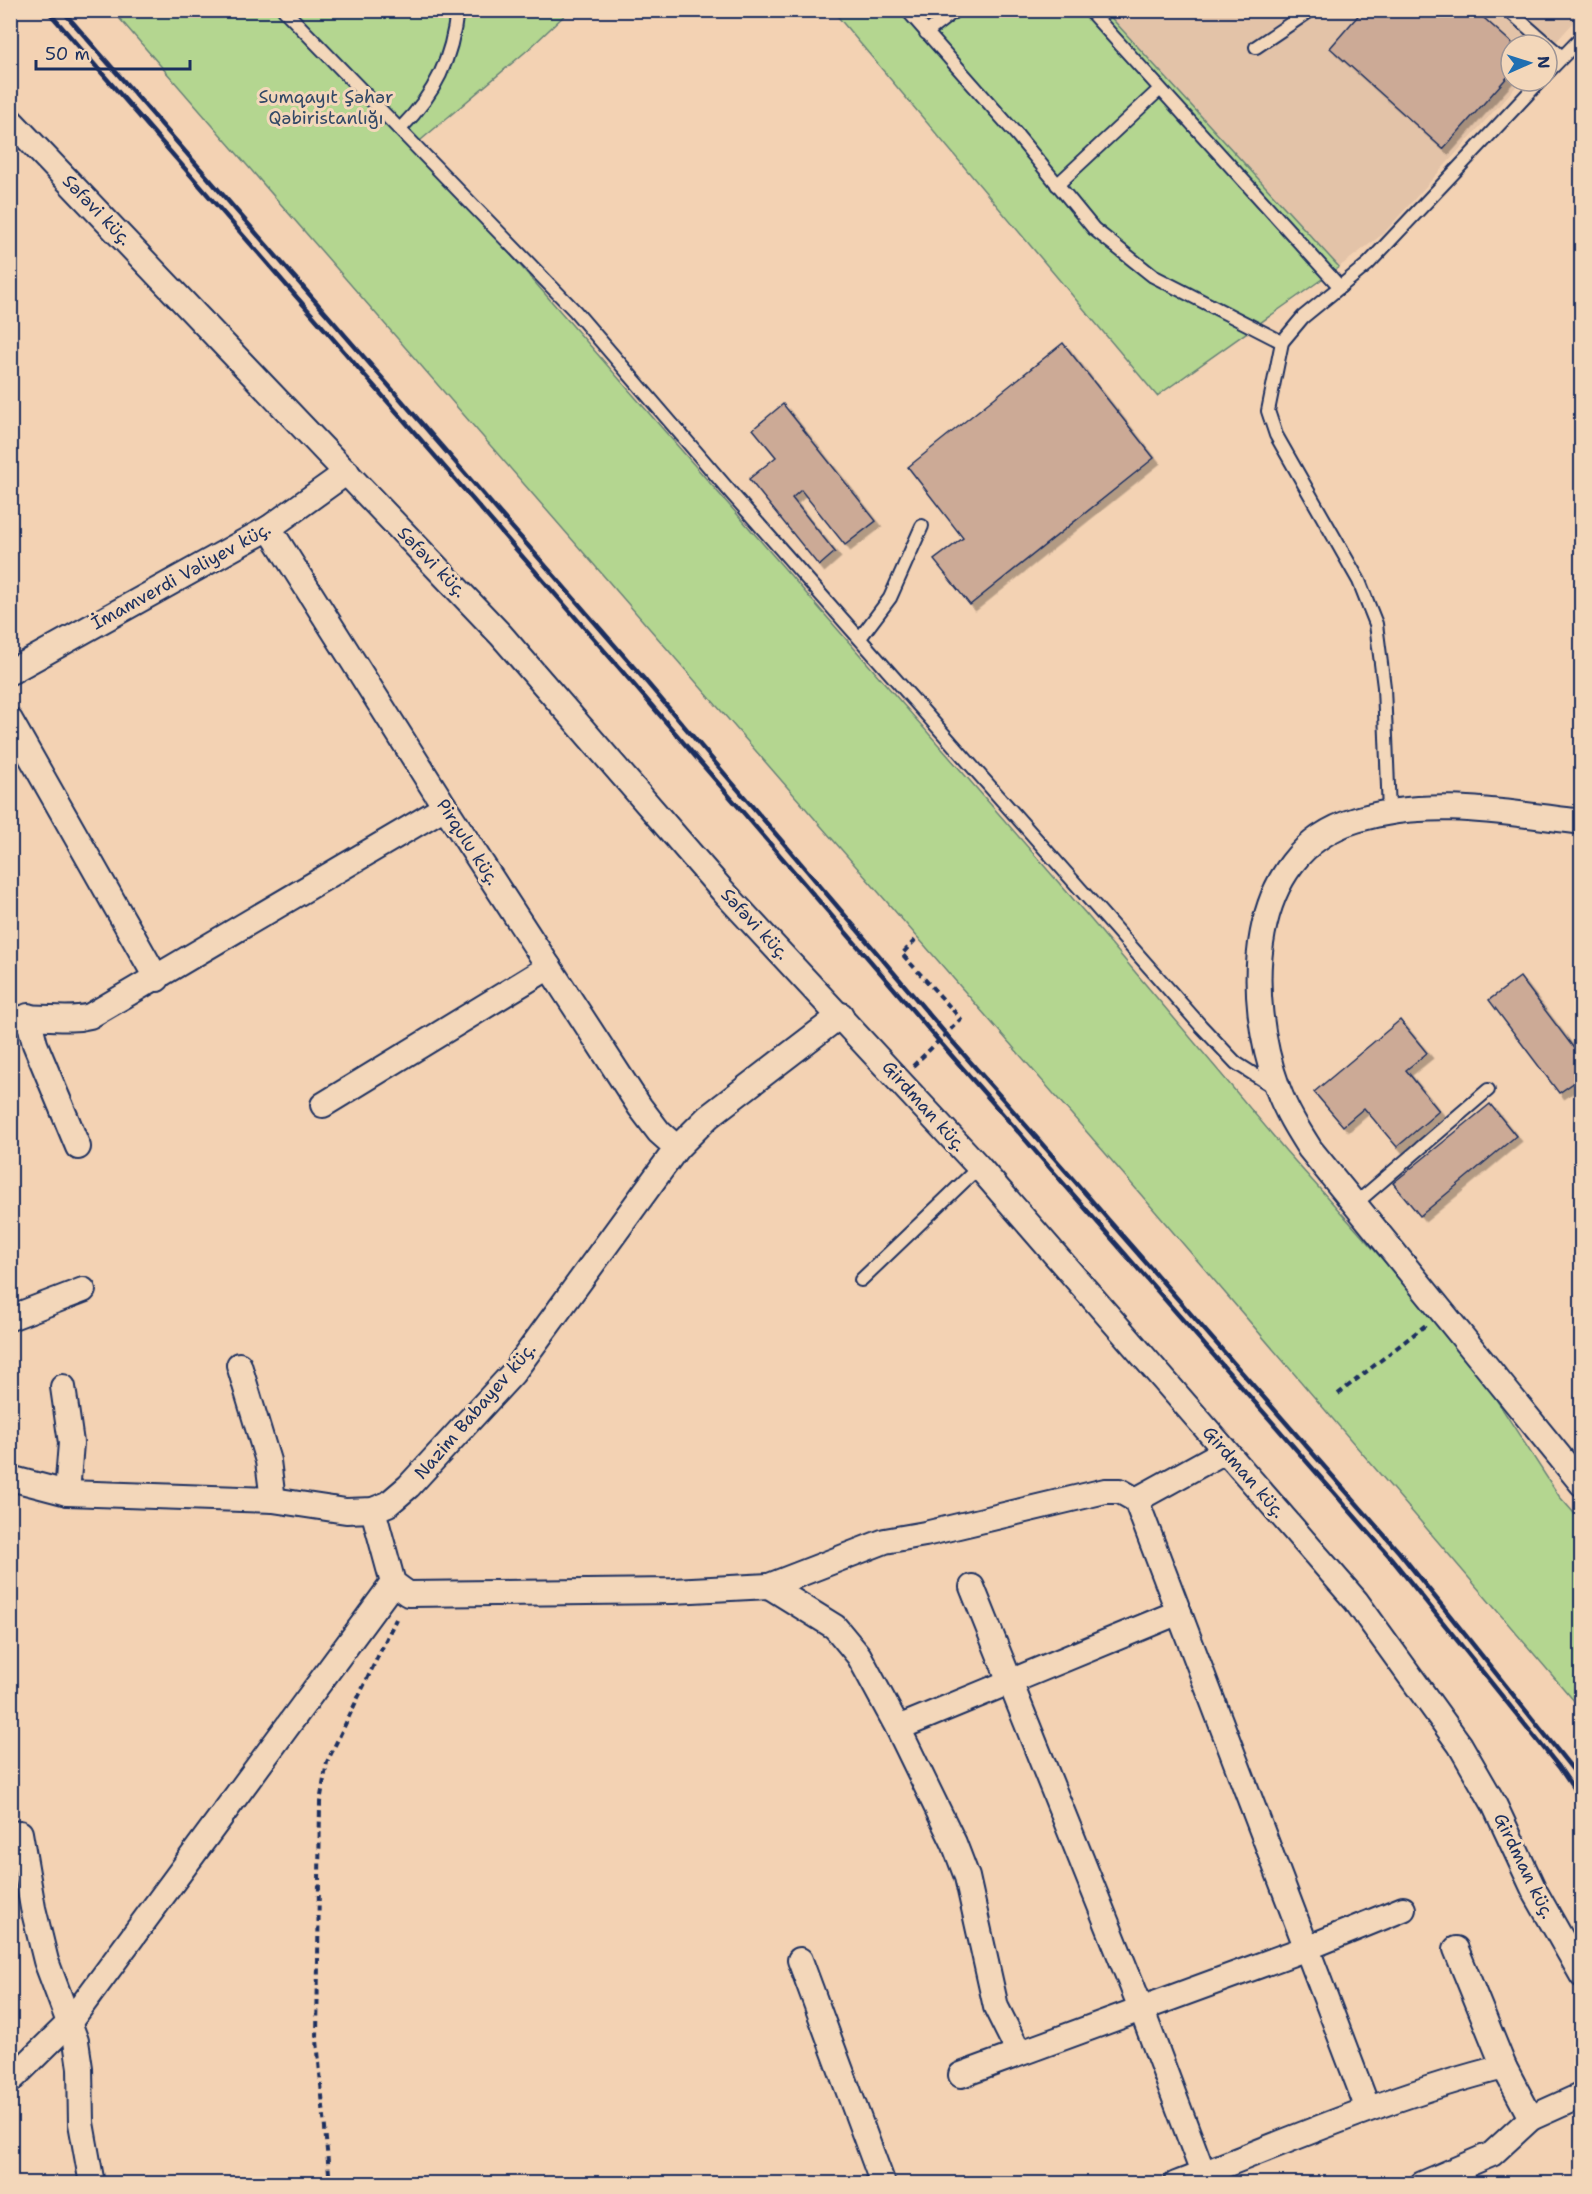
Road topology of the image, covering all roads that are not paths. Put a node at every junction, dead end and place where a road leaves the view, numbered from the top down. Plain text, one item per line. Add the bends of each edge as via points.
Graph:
1 (284, 10) edge
2 (457, 10) edge
3 (907, 10) edge
4 (956, 10) edge
5 (1089, 10) edge
6 (1311, 10) edge
7 (1508, 10) edge
8 (926, 33) junction
9 (1581, 37) edge
10 (1256, 47) dead end
11 (1562, 57) junction
12 (1559, 60) edge
13 (1160, 89) junction
14 (1529, 93) edge
15 (10, 120) edge
16 (401, 128) junction
17 (1058, 185) junction
18 (1340, 287) junction
19 (1282, 342) junction
20 (346, 472) junction
21 (922, 526) dead end
22 (269, 528) junction
23 (860, 638) junction
24 (10, 672) edge
25 (10, 720) edge
26 (445, 807) junction
27 (1389, 812) junction
28 (1581, 822) edge
29 (549, 967) junction
30 (157, 979) junction
31 (841, 1015) junction
32 (19, 1018) edge
33 (1278, 1089) junction
34 (1488, 1090) dead end
35 (324, 1105) dead end
36 (78, 1147) dead end
37 (677, 1148) junction
38 (979, 1167) junction
39 (1354, 1205) junction
40 (861, 1280) dead end
41 (82, 1290) dead end
42 (10, 1318) edge
43 (239, 1365) dead end
44 (63, 1387) dead end
45 (1225, 1451) junction
46 (10, 1478) edge
47 (1581, 1485) edge
48 (67, 1492) junction
49 (273, 1500) junction
50 (1136, 1500) junction
51 (373, 1510) junction
52 (770, 1586) junction
53 (972, 1587) dead end
54 (401, 1589) junction
55 (1179, 1612) junction
56 (1010, 1681) junction
57 (898, 1728) junction
58 (20, 1833) dead end
59 (1403, 1909) dead end
60 (1307, 1948) junction
61 (1456, 1949) dead end
62 (800, 1960) dead end
63 (1581, 1975) edge
64 (1141, 2008) junction
65 (69, 2023) junction
66 (1019, 2053) junction
67 (1504, 2067) junction
68 (961, 2075) dead end
69 (10, 2081) edge
70 (1581, 2095) edge
71 (1368, 2109) junction
72 (1531, 2118) junction
73 (1203, 2173) junction
74 (92, 2184) edge
75 (883, 2184) edge
76 (1176, 2184) edge
77 (1422, 2184) edge

1 - 16 lane
2 - 16 lane via 444,71 420,109
3 - 8 lane
4 - 8 lane
5 - 13 lane
6 - 10 lane
7 - 11 lane
8 - 17 lane
9 - 11 lane
11 - 12 lane
13 - 17 lane
13 - 18 lane
14 - 18 lane via 1368,264
15 - 20 street, Səfəvi küç.
16 - 23 lane via 575,310
17 - 19 lane via 1094,229 1153,276
18 - 19 lane via 1303,317
19 - 27 lane via 1268,411 1270,419 1359,581 1376,624 1384,687
20 - 22 street, İmamverdi Vəliyev küç.
20 - 31 street, Səfəvi küç. via 501,634 714,881
21 - 23 lane via 890,598
22 - 24 street, İmamverdi Vəliyev küç.
22 - 26 street, Pirqulu küç.
23 - 33 lane via 1201,1026 1236,1063
25 - 30 street
26 - 29 street, Pirqulu küç.
26 - 30 street
27 - 28 street via 1475,809
27 - 33 street via 1354,820 1321,837 1290,866 1272,899 1262,933 1257,974 1260,1020
29 - 35 street
29 - 37 street, Pirqulu küç. via 640,1107
30 - 32 street via 90,1016 75,1020 36,1015
31 - 37 street, Nazim Babayev küç. via 708,1117
31 - 38 street, Girdman küç.
32 - 36 street via 35,1044
33 - 39 street via 1310,1149
34 - 39 lane
37 - 51 street, Nazim Babayev küç. via 513,1373 409,1486 388,1504
38 - 40 lane
38 - 45 street, Girdman küç.
39 - 47 street
41 - 42 street
43 - 49 street via 268,1461
44 - 48 street via 71,1443
45 - 50 street
45 - 63 street, Girdman küç. via 1356,1601 1460,1745
46 - 48 street, Nazim Babayev küç.
48 - 49 street, Nazim Babayev küç.
49 - 51 street, Nazim Babayev küç. via 346,1511
50 - 52 street via 1120,1491 1105,1491 885,1541
50 - 55 street
51 - 54 street
52 - 54 street via 673,1591
52 - 57 street via 835,1627 859,1656
53 - 56 street
54 - 65 street
55 - 56 street
55 - 60 street
56 - 57 street
56 - 64 street
57 - 66 street via 967,1877 996,2007
58 - 65 street via 46,1961
59 - 60 street
60 - 64 street
60 - 71 street
61 - 67 street
62 - 75 street
64 - 66 street
64 - 73 street
65 - 69 street
65 - 74 street via 80,2068 81,2123
66 - 68 street
67 - 71 street
67 - 72 street
70 - 72 street
71 - 73 street
72 - 77 street via 1492,2154
73 - 76 street

